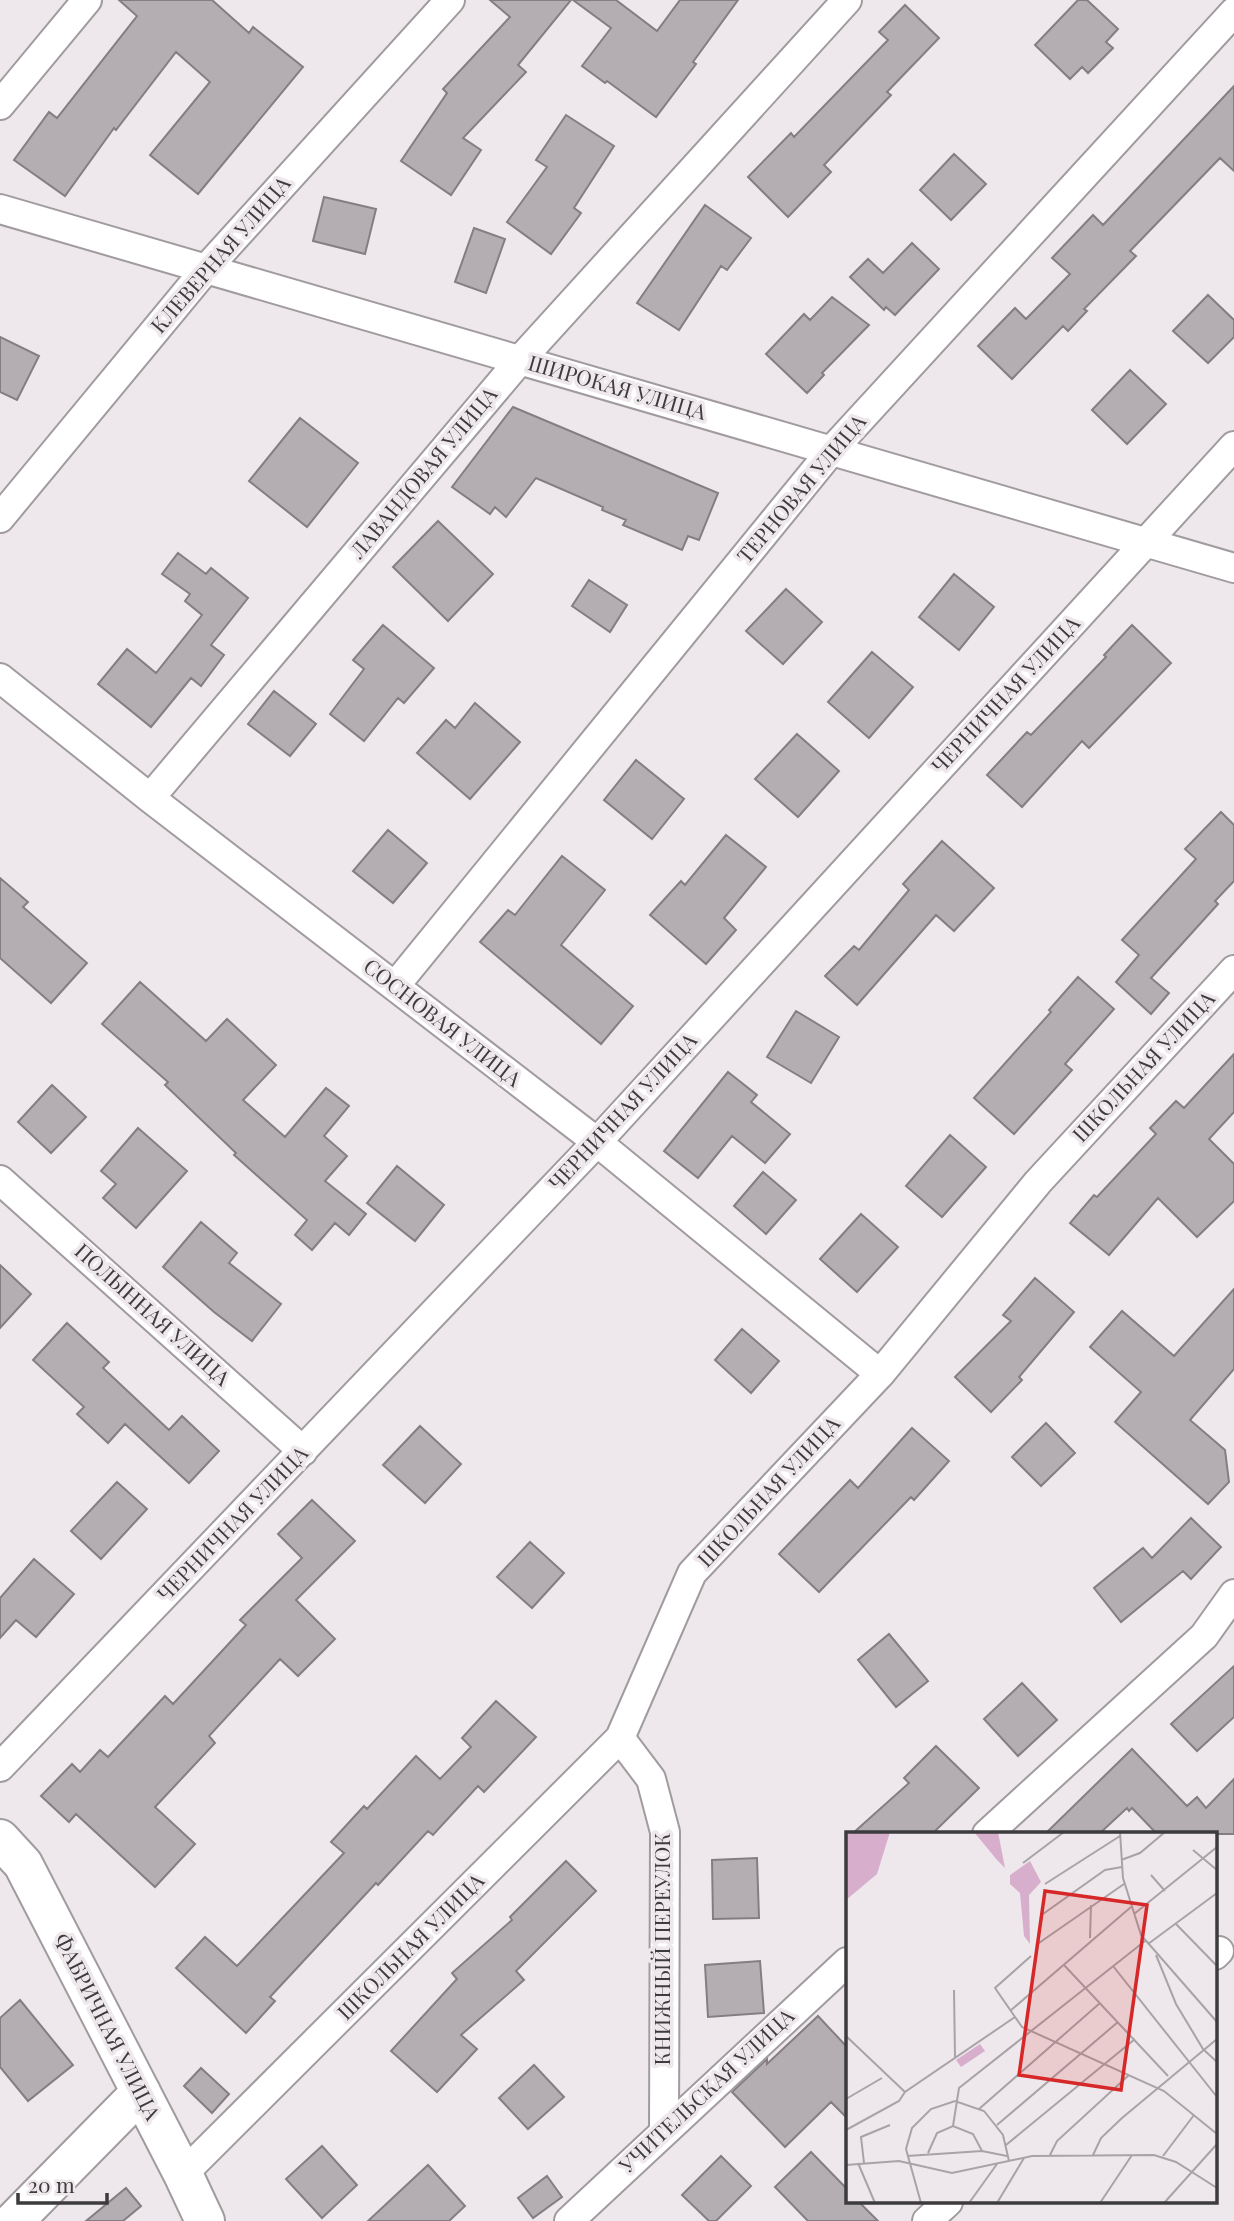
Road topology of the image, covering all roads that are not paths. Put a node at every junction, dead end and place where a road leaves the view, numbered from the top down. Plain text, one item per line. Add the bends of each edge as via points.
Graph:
1 (86, 0) edge
2 (450, 0) edge
3 (847, 0) edge
4 (1234, 12) edge
5 (0, 105) edge
6 (0, 209) edge
7 (206, 268) junction
8 (520, 360) junction
9 (1234, 446) edge
10 (832, 450) junction
11 (0, 519) edge
12 (1148, 542) junction
13 (1234, 568) edge
14 (0, 678) edge
15 (150, 798) junction
16 (1234, 970) edge
17 (395, 986) junction
18 (597, 1142) junction
19 (0, 1180) edge
20 (880, 1374) junction
21 (303, 1451) junction
22 (1234, 1594) edge
23 (620, 1738) junction
24 (0, 1767) edge
25 (989, 1832) edge
26 (0, 1839) edge
27 (846, 1963) edge
28 (141, 2092) junction
29 (664, 2130) junction
30 (183, 2174) junction
31 (946, 2204) edge
32 (14, 2221) edge
33 (205, 2221) edge
34 (569, 2221) edge
35 (927, 2221) edge

1 - 5 street
2 - 7 street, КЛЕВЕРНАЯ УЛИЦА
3 - 8 street, ЛАВАНДОВАЯ УЛИЦА
4 - 10 street, ТЕРНОВАЯ УЛИЦА
6 - 7 street, ШИРОКАЯ УЛИЦА
7 - 8 street, ШИРОКАЯ УЛИЦА
7 - 11 street, КЛЕВЕРНАЯ УЛИЦА
8 - 10 street, ШИРОКАЯ УЛИЦА
8 - 15 street, ЛАВАНДОВАЯ УЛИЦА
9 - 12 street, ЧЕРНИЧНАЯ УЛИЦА
10 - 12 street, ШИРОКАЯ УЛИЦА
10 - 17 street, ТЕРНОВАЯ УЛИЦА
12 - 13 street, ШИРОКАЯ УЛИЦА
12 - 18 street, ЧЕРНИЧНАЯ УЛИЦА
14 - 15 street, СОСНОВАЯ УЛИЦА
15 - 17 street, СОСНОВАЯ УЛИЦА
16 - 20 street, ШКОЛЬНАЯ УЛИЦА via 1038,1182
17 - 18 street, СОСНОВАЯ УЛИЦА
18 - 20 street, СОСНОВАЯ УЛИЦА
18 - 21 street, ЧЕРНИЧНАЯ УЛИЦА
19 - 21 street, ПОЛЫННАЯ УЛИЦА
20 - 23 street, ШКОЛЬНАЯ УЛИЦА via 692,1573
21 - 24 street, ЧЕРНИЧНАЯ УЛИЦА
22 - 25 street via 1204,1636
23 - 29 street, КНИЖНЫЙ ПЕРЕУЛОК via 651,1779 665,1832
23 - 30 street, ШКОЛЬНАЯ УЛИЦА
26 - 28 street, ФАБРИЧНАЯ УЛИЦА via 23,1864
27 - 29 street, УЧИТЕЛЬСКАЯ УЛИЦА
28 - 30 street, ФАБРИЧНАЯ УЛИЦА
28 - 32 street
29 - 34 street, УЧИТЕЛЬСКАЯ УЛИЦА
30 - 33 street, ФАБРИЧНАЯ УЛИЦА
31 - 35 street

